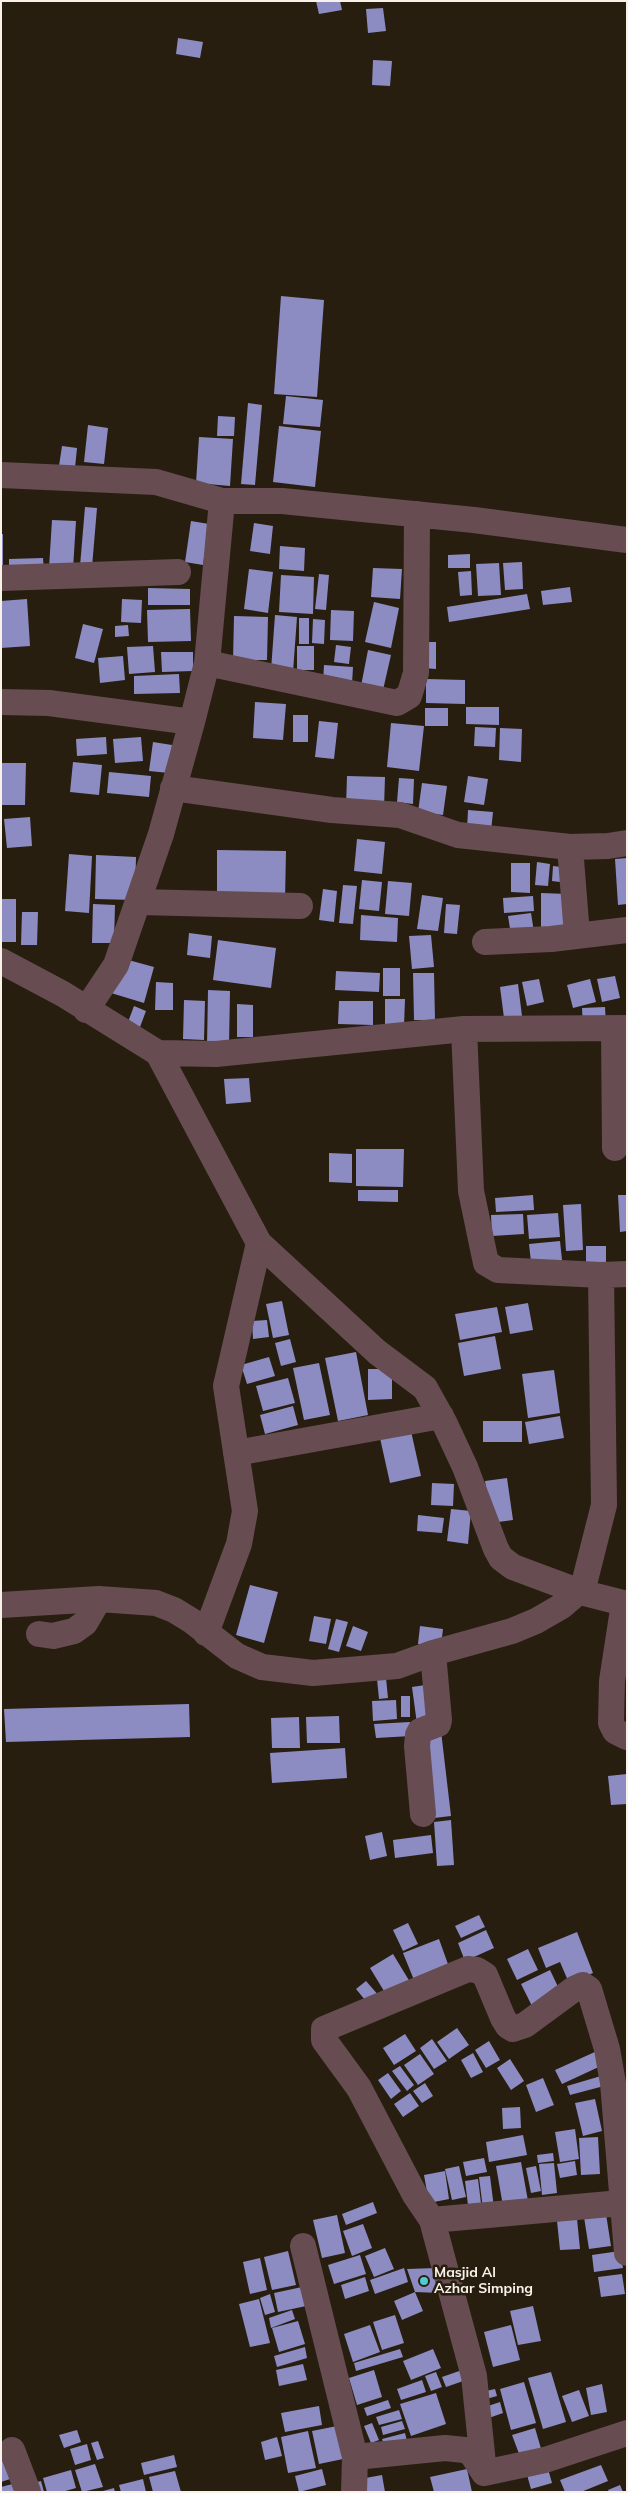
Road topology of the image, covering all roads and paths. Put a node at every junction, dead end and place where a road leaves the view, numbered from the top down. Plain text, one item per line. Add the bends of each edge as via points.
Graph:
1 (1, 475) edge
2 (222, 501) junction
3 (417, 514) junction
4 (627, 540) edge
5 (178, 572) dead end
6 (1, 578) edge
7 (207, 662) junction
8 (1, 702) edge
9 (192, 722) junction
10 (174, 788) junction
11 (627, 843) edge
12 (570, 847) junction
13 (139, 902) junction
14 (300, 906) dead end
15 (627, 930) edge
16 (577, 935) junction
17 (485, 942) dead end
18 (1, 961) edge
19 (86, 1010) junction
20 (464, 1029) junction
21 (620, 1029) edge
22 (158, 1053) junction
23 (615, 1148) dead end
24 (260, 1243) junction
25 (614, 1274) edge
26 (441, 1416) junction
27 (236, 1453) junction
28 (616, 1506) edge
29 (585, 1580) junction
30 (99, 1598) junction
31 (625, 1603) edge
32 (1, 1605) edge
33 (206, 1632) junction
34 (39, 1634) dead end
35 (433, 1653) junction
36 (627, 1737) edge
37 (423, 1814) dead end
38 (620, 2082) edge
39 (621, 2203) junction
40 (432, 2220) junction
41 (303, 2246) dead end
42 (627, 2253) edge
43 (627, 2433) edge
44 (12, 2450) dead end
45 (355, 2457) junction
46 (484, 2473) junction
47 (28, 2492) edge
48 (354, 2492) edge

1 - 2 street via 156,482
2 - 3 street via 282,501
2 - 7 street
3 - 4 street
3 - 7 street via 416,673 409,696 397,702
5 - 6 street
7 - 9 street
8 - 9 street via 49,703
9 - 10 street
10 - 12 street via 332,810 400,815 458,835
10 - 13 street
11 - 12 street
12 - 16 street
13 - 14 street
13 - 19 street via 116,966
15 - 16 street
16 - 17 street
18 - 19 street
19 - 22 street
20 - 21 street
20 - 22 street via 216,1054
20 - 25 street via 471,1191 486,1263 498,1270
21 - 23 street
22 - 24 street
24 - 26 street via 377,1352 422,1384
24 - 27 street via 227,1376 227,1398
25 - 28 street
26 - 27 street
26 - 29 street via 465,1466 501,1558 513,1567
27 - 33 street via 245,1511 239,1544
28 - 29 street
29 - 31 street
29 - 35 street via 536,1621
30 - 32 street
30 - 33 street via 156,1602
30 - 34 street via 86,1622 74,1631 52,1636
31 - 36 street via 612,1681 611,1723 615,1731
33 - 35 street via 237,1656 262,1667 313,1673 382,1669
35 - 37 street via 439,1720 438,1724 420,1731 417,1746
38 - 39 street
38 - 40 street via 594,2000 589,1989 582,1985 525,2025 513,2029 503,2018 485,1975 468,1969 324,2029 324,2040 358,2088 415,2195
39 - 40 street
39 - 42 street
40 - 46 street via 474,2376
41 - 45 street
43 - 46 street via 545,2460
44 - 47 street
45 - 46 street via 445,2448 465,2450 472,2454
45 - 48 street

